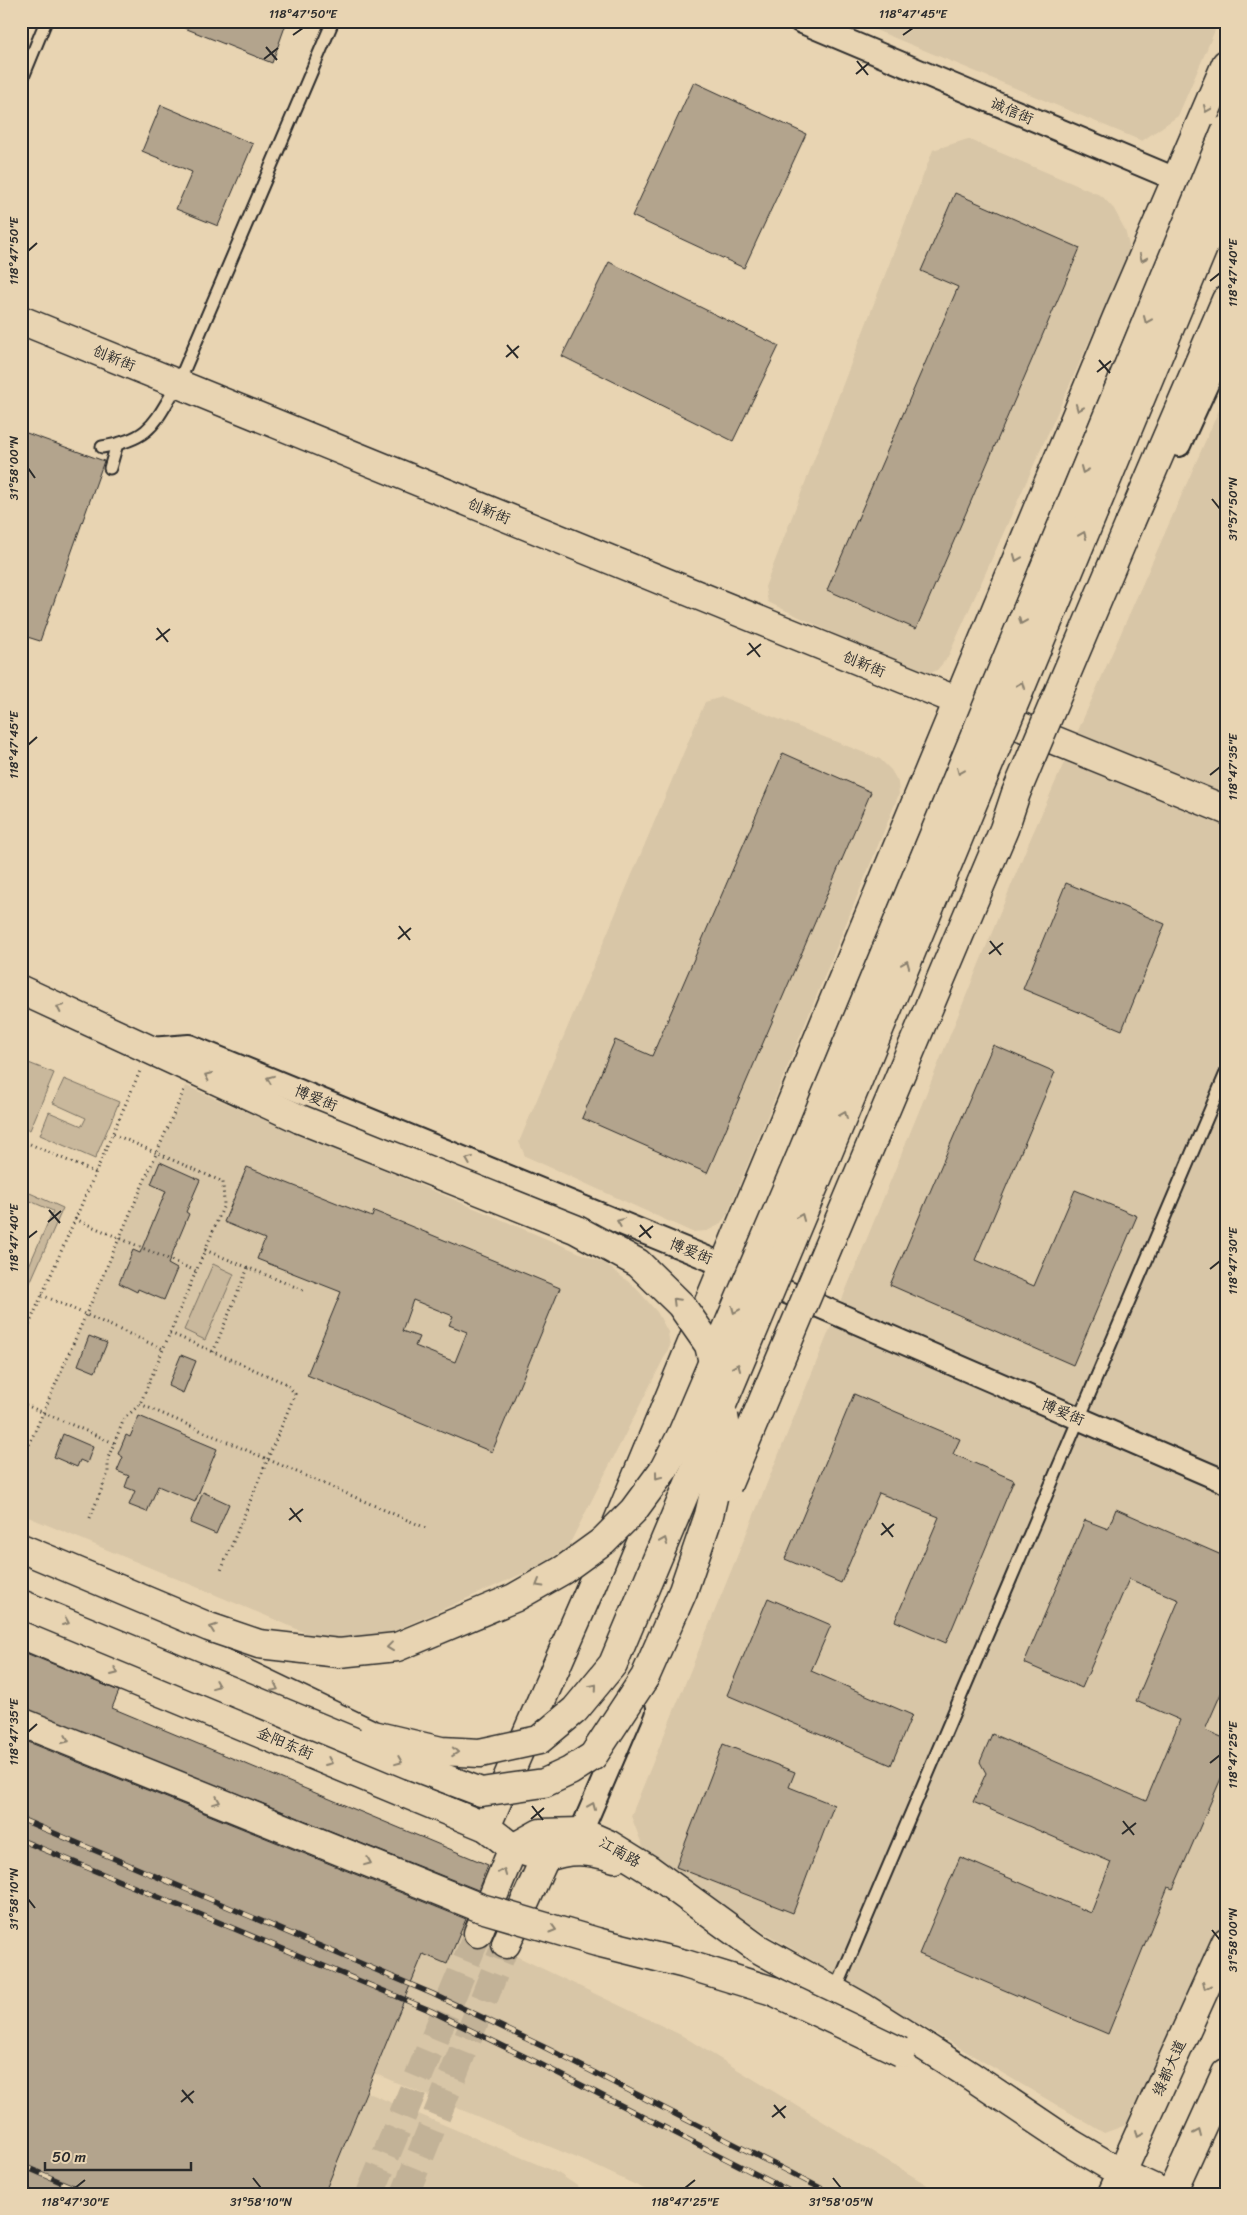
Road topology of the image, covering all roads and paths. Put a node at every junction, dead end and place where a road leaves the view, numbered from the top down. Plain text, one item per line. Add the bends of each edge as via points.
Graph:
1 (46, 21) edge
2 (333, 21) edge
3 (800, 21) edge
4 (1226, 64) edge
5 (21, 82) edge
6 (1226, 130) edge
7 (1177, 180) junction
8 (1226, 192) edge
9 (1226, 199) edge
10 (1226, 300) edge
11 (21, 320) edge
12 (1226, 342) edge
13 (178, 384) junction
14 (118, 444) junction
15 (102, 446) dead end
16 (110, 468) dead end
17 (958, 702) junction
18 (1051, 740) junction
19 (1226, 810) edge
20 (21, 990) edge
21 (146, 1058) junction
22 (1226, 1073) edge
23 (186, 1086) dead end
24 (113, 1134) junction
25 (21, 1140) edge
26 (157, 1153) junction
27 (96, 1173) junction
28 (75, 1219) junction
29 (120, 1238) junction
30 (205, 1250) junction
31 (724, 1265) junction
32 (248, 1268) junction
33 (196, 1271) junction
34 (303, 1290) dead end
35 (42, 1295) junction
36 (810, 1302) junction
37 (86, 1314) junction
38 (170, 1333) junction
39 (21, 1342) edge
40 (163, 1349) junction
41 (213, 1352) junction
42 (21, 1403) edge
43 (140, 1404) junction
44 (43, 1412) junction
45 (1078, 1418) junction
46 (114, 1442) junction
47 (268, 1460) junction
48 (21, 1462) edge
49 (1226, 1482) edge
50 (90, 1518) dead end
51 (426, 1528) dead end
52 (21, 1548) edge
53 (220, 1573) dead end
54 (21, 1579) edge
55 (682, 1591) junction
56 (21, 1604) edge
57 (21, 1634) edge
58 (21, 1722) edge
59 (486, 1827) junction
60 (582, 1842) junction
61 (513, 1848) junction
62 (545, 1858) junction
63 (478, 1934) tunnel mouth
64 (1226, 1942) edge
65 (506, 1944) tunnel mouth
66 (835, 1992) junction
67 (1226, 2073) edge
68 (1029, 2115) junction
69 (1116, 2183) edge
70 (1166, 2194) edge
71 (1171, 2194) edge

1 - 5 lane
2 - 13 lane
3 - 7 street, 诚信街
4 -> 7 main road
6 -> 52 main road, bridge via 686,1425 664,1470 633,1510 604,1541 563,1570 514,1598 397,1647 339,1653 259,1644 209,1627
7 - 9 street, 诚信街
7 -> 17 main road via 1113,326
54 -> 8 main road, bridge via 198,1651 373,1735 441,1751 480,1753 539,1740 575,1710 613,1664
10 - 55 main road, bridge
11 - 13 main road, 创新街
12 - 18 street
13 - 14 lane via 152,426 144,434
13 - 17 main road, 创新街
14 - 15 lane
14 - 16 lane
17 - 18 main road, 创新街
17 - 31 main road
18 - 19 main road, 创新街
18 - 36 street
21 -> 20 main road, 博爱街
21 - 24 path
31 -> 21 street, 博爱街 via 189,1046
55 -> 21 main road, 博爱街, bridge via 709,1515 720,1467 725,1422 709,1345 681,1305 638,1263 575,1229
22 - 45 lane
23 - 26 path
24 - 26 path
24 - 27 path
25 - 27 path
26 - 29 path
26 - 30 path via 224,1182 224,1205
27 - 28 path
28 - 29 path
28 - 35 path
29 - 33 path
29 - 37 path
30 - 32 path
30 - 33 path
31 - 36 street, 博爱街
31 - 59 main road via 590,1589
32 - 34 path
32 - 41 path
33 - 38 path
35 - 37 path
35 - 39 path
36 - 45 street, 博爱街
60 -> 36 street
37 - 40 path
37 - 44 path
38 - 40 path
38 - 41 path
40 - 43 path
41 - 47 path via 288,1384 295,1394
42 - 44 path
43 - 46 path via 124,1419
43 - 47 path
44 - 46 path
44 - 48 path
45 - 49 street, 博爱街
45 - 66 lane
46 - 50 path via 108,1458 108,1473
47 - 51 path
47 - 53 path
56 -> 55 main road, bridge via 482,1792 544,1783 593,1756 645,1677
57 -> 59 main road, 金阳东街
58 -> 68 main road, bridge via 481,1908 772,1991 901,2052 974,2095
59 - 61 main road, 金阳东街
60 - 61 main road, 江南路 via 540,1833
60 - 62 main road, 江南路
60 - 66 main road, 江南路 via 608,1844 650,1870 757,1948
61 - 62 main road, 金阳东街
63 -> 61 main road
62 - 65 main road
64 -> 69 main road, 绿都大道
66 - 68 main road, 江南路
71 -> 67 main road
68 - 69 main road via 1072,2144
69 - 70 main road

